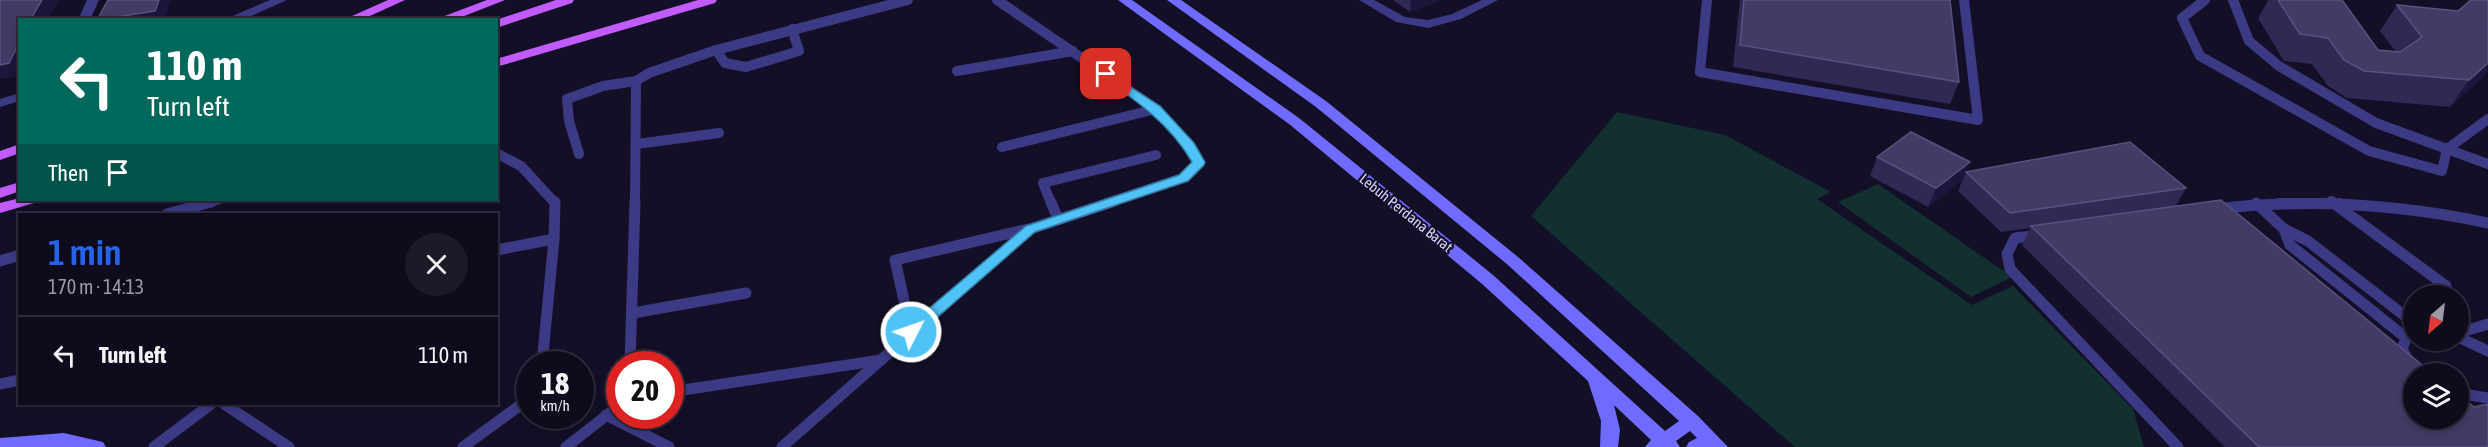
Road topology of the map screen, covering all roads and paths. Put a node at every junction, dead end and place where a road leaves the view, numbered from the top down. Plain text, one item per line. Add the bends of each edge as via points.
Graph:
1 (93, 0) edge
2 (399, 0) edge
3 (499, 0) edge
4 (568, 0) edge
5 (711, 0) edge
6 (908, 0) edge
7 (997, 0) edge
8 (1124, 0) edge
9 (1173, 0) edge
10 (1365, 0) edge
11 (1492, 0) edge
12 (1707, 0) edge
13 (1964, 0) edge
14 (2205, 0) edge
15 (2233, 0) edge
16 (274, 1) edge
17 (85, 18) edge
18 (234, 18) edge
19 (354, 18) edge
20 (446, 18) edge
21 (498, 23) edge
22 (792, 29) junction
23 (716, 50) junction
24 (1073, 51) junction
25 (498, 62) edge
26 (957, 71) dead end
27 (636, 81) junction
28 (18, 98) edge
29 (0, 103) edge
30 (1156, 109) junction
31 (2488, 119) edge
32 (719, 133) dead end
33 (637, 144) junction
34 (1002, 147) dead end
35 (18, 149) edge
36 (2447, 150) junction
37 (498, 154) edge
38 (579, 154) dead end
39 (1155, 155) dead end
40 (0, 156) edge
41 (18, 159) edge
42 (2488, 164) edge
43 (0, 165) edge
44 (18, 187) edge
45 (0, 193) edge
46 (25, 201) edge
47 (213, 201) edge
48 (2331, 201) junction
49 (2256, 203) junction
50 (0, 208) edge
51 (2199, 211) edge
52 (170, 213) edge
53 (1058, 219) junction
54 (2488, 223) edge
55 (1030, 229) junction
56 (2284, 229) junction
57 (2050, 233) edge
58 (555, 239) junction
59 (498, 250) edge
60 (18, 256) edge
61 (0, 261) edge
62 (2445, 285) edge
63 (746, 293) dead end
64 (633, 313) junction
65 (2403, 314) edge
66 (2488, 324) edge
67 (2403, 330) edge
68 (2469, 331) edge
69 (911, 332) junction
70 (2469, 341) edge
71 (2403, 342) edge
72 (543, 351) edge
73 (631, 351) edge
74 (2488, 351) edge
75 (881, 360) junction
76 (2412, 363) edge
77 (1594, 376) junction
78 (18, 380) edge
79 (0, 384) edge
80 (684, 390) edge
81 (2469, 395) edge
82 (2488, 398) edge
83 (210, 405) edge
84 (226, 405) edge
85 (516, 408) edge
86 (606, 415) edge
87 (1692, 422) junction
88 (634, 429) edge
89 (1708, 444) edge
90 (0, 445) edge
91 (1663, 445) edge
92 (97, 447) edge
93 (154, 447) edge
94 (289, 447) edge
95 (463, 447) edge
96 (566, 447) edge
97 (669, 447) edge
98 (782, 447) edge
99 (1609, 447) edge
100 (2178, 447) edge

1 - 17 street
2 - 19 main road
3 - 20 main road
4 - 21 main road
5 - 25 main road
6 - 22 lane
7 - 24 lane
8 - 77 street, Lebuh Perdana Barat via 1294,121 1487,279
9 - 87 street, Lebuh Perdana Barat via 1330,111 1513,261
10 - 11 street via 1389,16 1428,26
12 - 13 lane via 1700,72 1978,120
14 - 36 lane via 2182,18 2200,56 2369,151 2442,171
15 - 36 lane via 2249,41 2279,66 2376,123
16 - 18 street
22 - 23 lane
22 - 23 lane via 799,51 746,67 725,63
23 - 27 lane
24 - 26 lane
24 - 30 lane
27 - 33 lane
27 - 38 lane via 603,86 567,99 568,121
28 - 29 street
30 - 34 lane
30 - 53 lane via 1199,162 1183,178
31 - 36 lane
32 - 33 lane
33 - 64 lane
35 - 40 main road
36 - 42 lane
37 - 58 lane via 521,166 555,202
39 - 53 lane via 1044,183
41 - 43 main road
44 - 45 main road
46 - 50 main road
47 - 52 lane
48 - 49 lane
48 - 54 lane via 2445,213
48 - 62 lane
49 - 51 lane
49 - 56 lane
53 - 55 lane
55 - 69 lane
55 - 69 lane via 895,260
56 - 65 lane via 2308,241
56 - 67 lane via 2290,245
57 - 100 lane via 2015,238 2007,254 2010,269
58 - 59 lane
58 - 72 lane
60 - 61 lane
63 - 64 lane
64 - 73 lane
66 - 68 lane
69 - 75 lane
70 - 74 lane
71 - 76 lane via 2404,355
75 - 80 lane
75 - 98 lane
77 - 91 street, Lebuh Perdana Barat
77 - 99 street via 1609,413
78 - 79 lane
81 - 82 lane
83 - 93 lane
84 - 94 lane
85 - 95 lane
86 - 96 lane
87 - 89 street, Lebuh Perdana Barat
87 - 91 street
88 - 97 lane
90 - 92 street via 64,440

